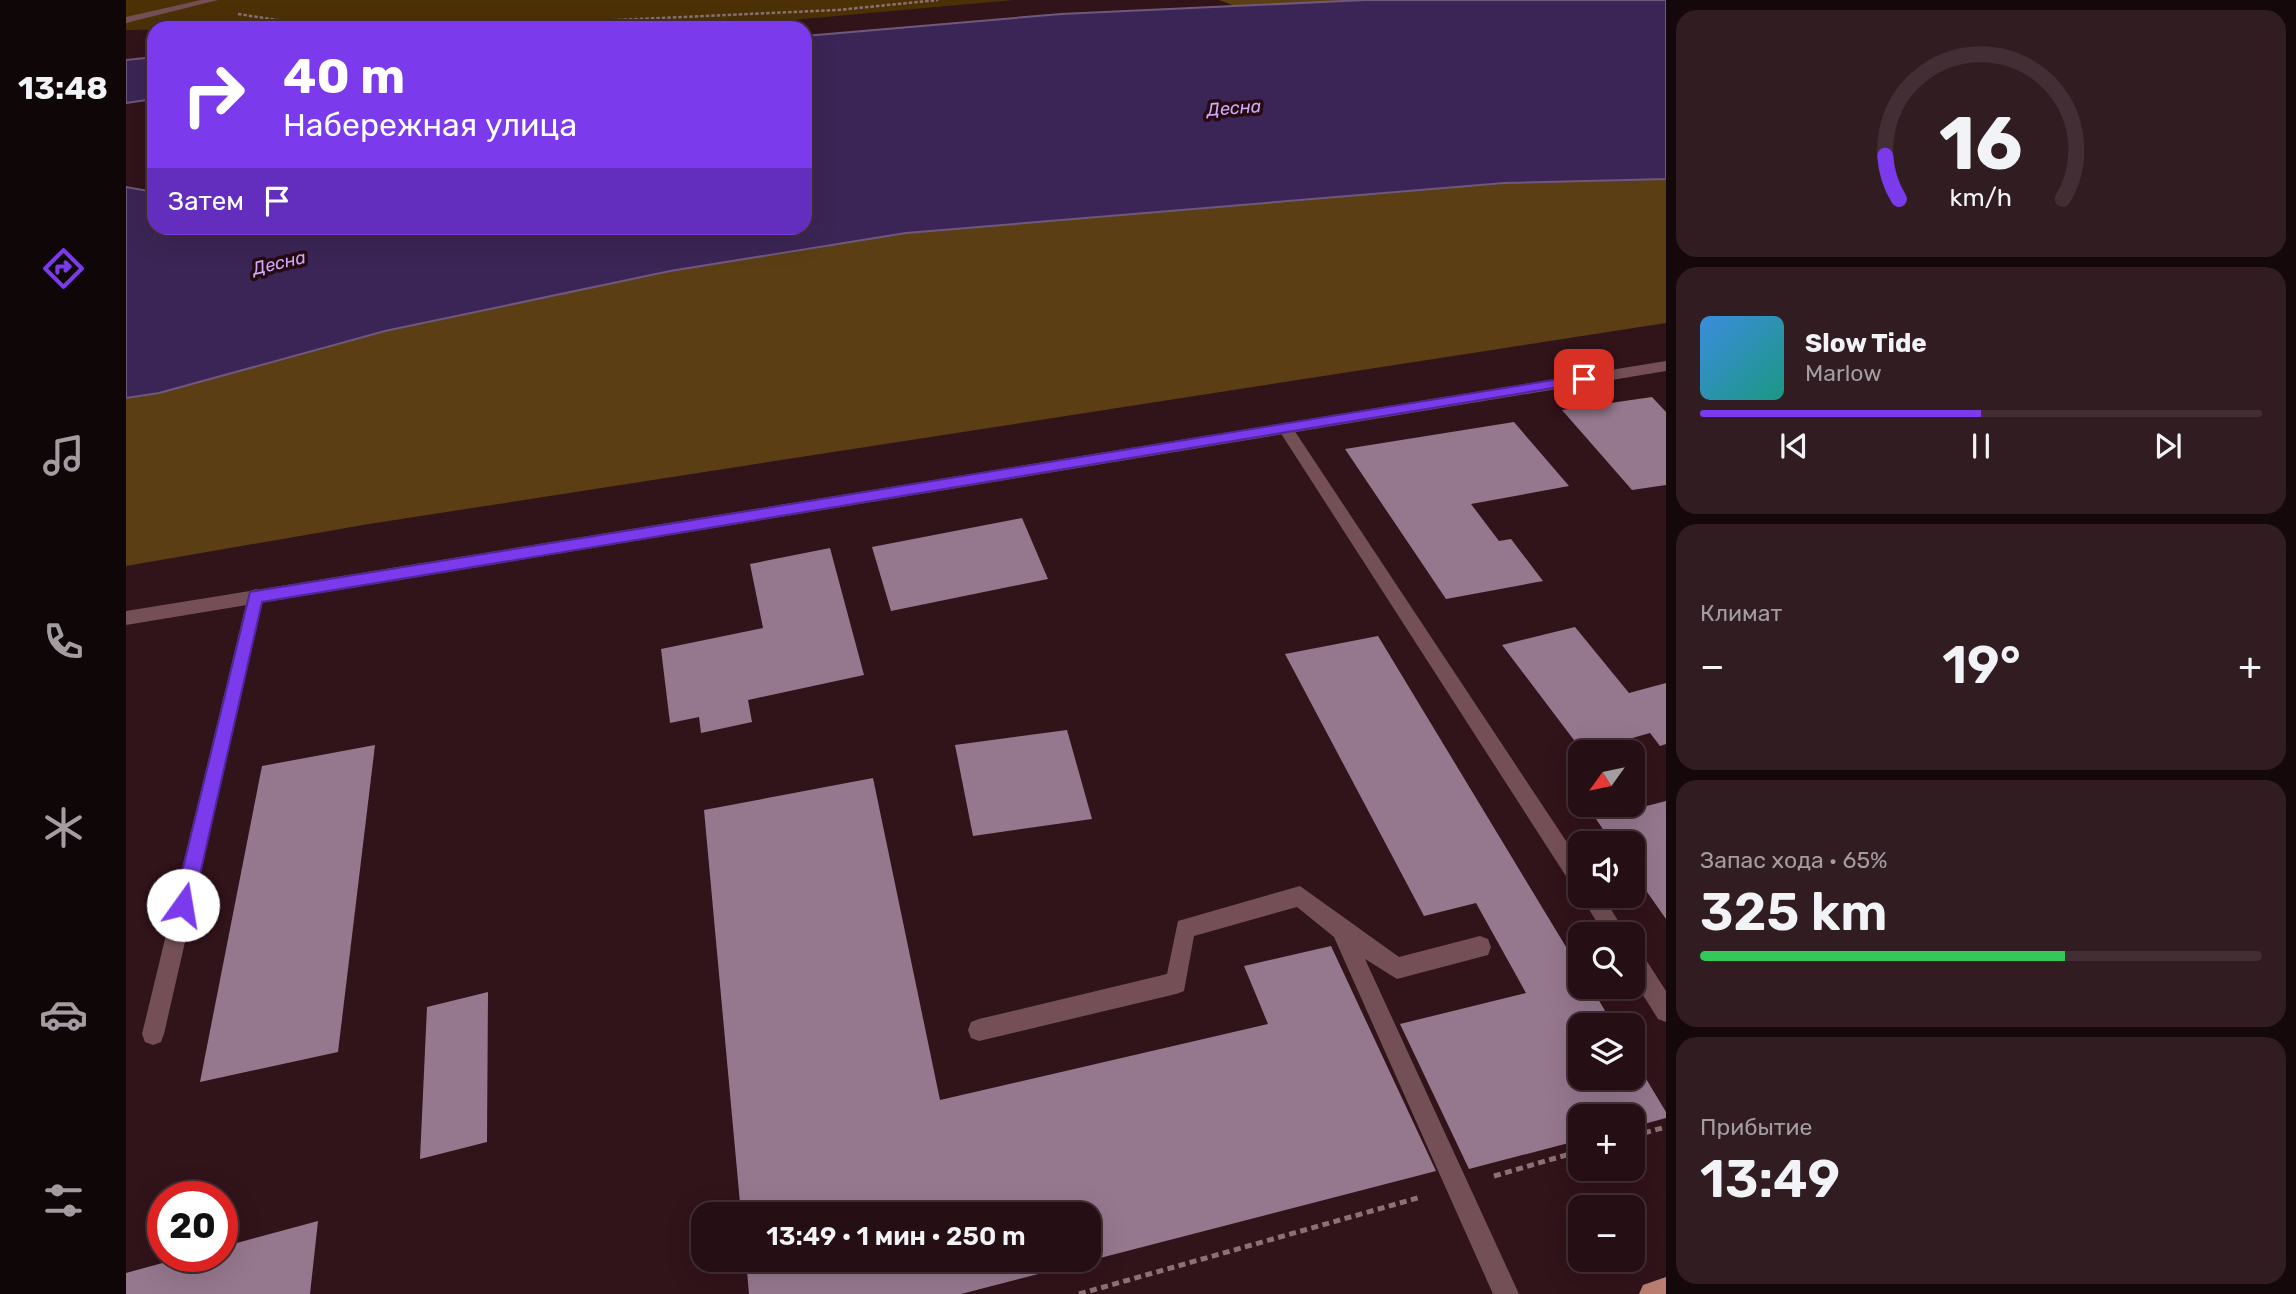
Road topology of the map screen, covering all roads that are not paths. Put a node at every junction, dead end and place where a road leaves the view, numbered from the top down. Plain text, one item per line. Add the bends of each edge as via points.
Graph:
1 (213, 0) edge
2 (126, 20) edge
3 (1666, 366) edge
4 (1285, 428) junction
5 (256, 596) junction
6 (126, 618) edge
7 (1568, 862) edge
8 (1341, 930) junction
9 (1480, 947) dead end
10 (1645, 979) edge
11 (1666, 1011) edge
12 (979, 1030) dead end
13 (153, 1034) dead end
14 (1666, 1290) edge
15 (1506, 1294) edge
16 (1652, 1294) edge

1 - 2 street
3 - 4 street
4 - 5 street
4 - 7 street
5 - 6 street
5 - 13 street
8 - 9 street via 1396,968
8 - 12 street via 1300,896 1185,928 1176,983
8 - 15 street
10 - 11 street
14 - 16 main road

